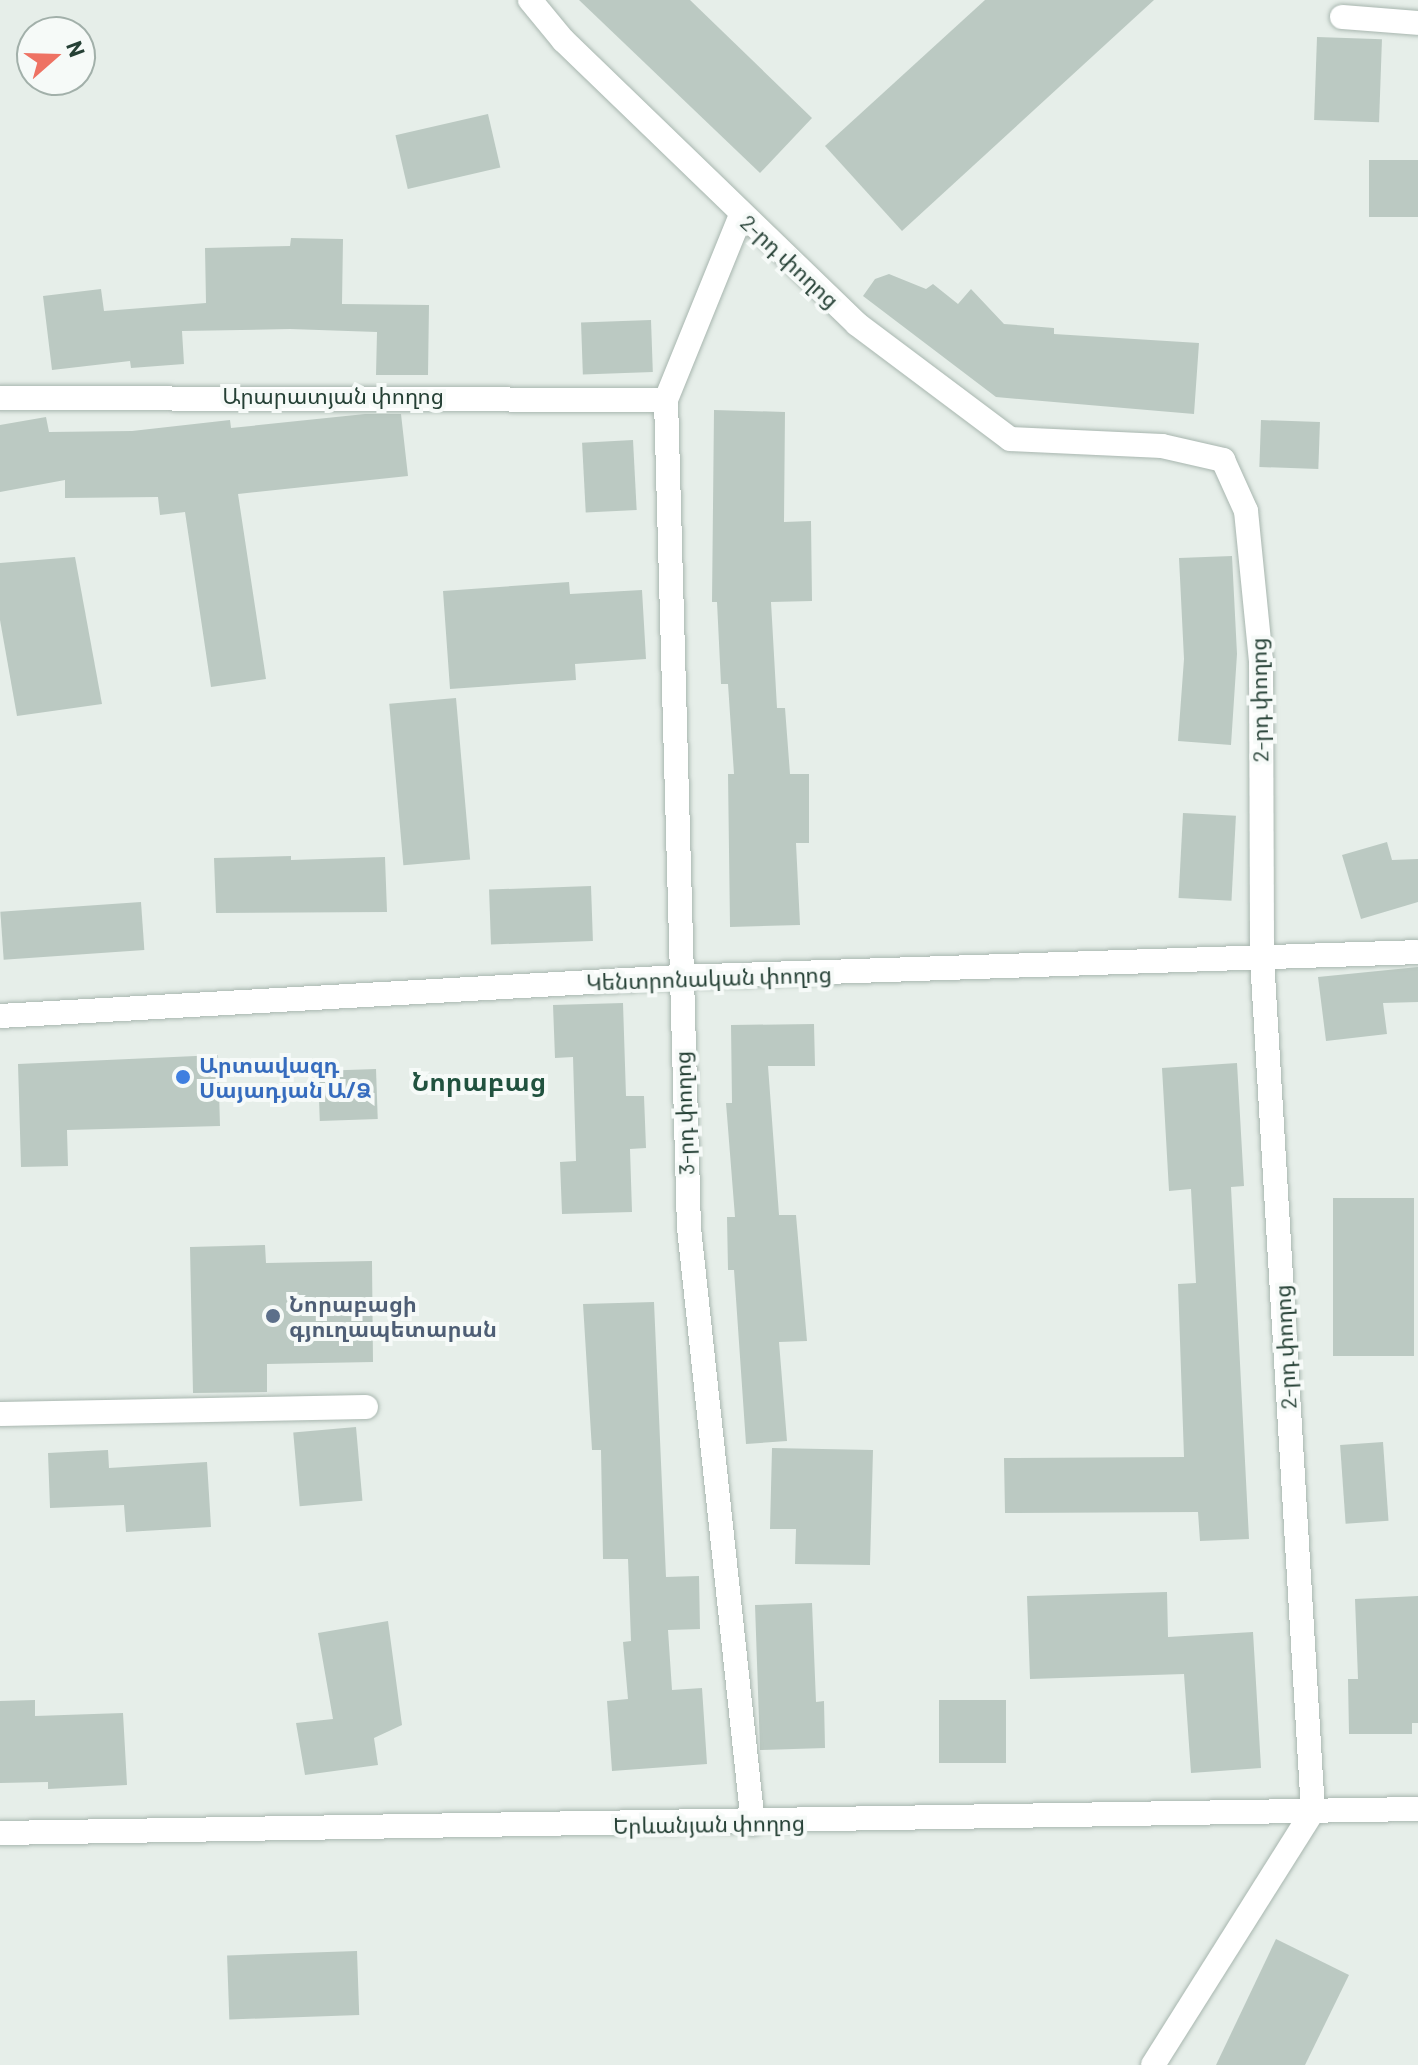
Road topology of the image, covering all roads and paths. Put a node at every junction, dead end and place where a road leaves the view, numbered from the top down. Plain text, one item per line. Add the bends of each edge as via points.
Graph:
1 (530, 0) edge
2 (1342, 17) dead end
3 (1418, 23) edge
4 (741, 215) junction
5 (0, 398) edge
6 (666, 400) junction
7 (1418, 952) edge
8 (1262, 958) junction
9 (678, 977) junction
10 (0, 1016) edge
11 (366, 1407) dead end
12 (0, 1414) edge
13 (1418, 1809) edge
14 (1313, 1811) junction
15 (753, 1824) junction
16 (0, 1833) edge
17 (1153, 2065) edge

1 - 4 street, 2-րդ փողոց via 563,40
2 - 3 street
4 - 6 street
4 - 8 street, 2-րդ փողոց via 857,324 1010,439 1162,446 1223,460 1246,511 1261,660
5 - 6 street, Արարատյան փողոց
6 - 9 street, 3-րդ փողոց
7 - 8 street, Կենտրոնական փողոց
8 - 9 street, Կենտրոնական փողոց
8 - 14 street, 2-րդ փողոց
9 - 10 street, Կենտրոնական փողոց
9 - 15 street, 3-րդ փողոց via 689,1228
11 - 12 street
13 - 14 street, Երևանյան փողոց
14 - 15 street, Երևանյան փողոց
14 - 17 street
15 - 16 street, Երևանյան փողոց

